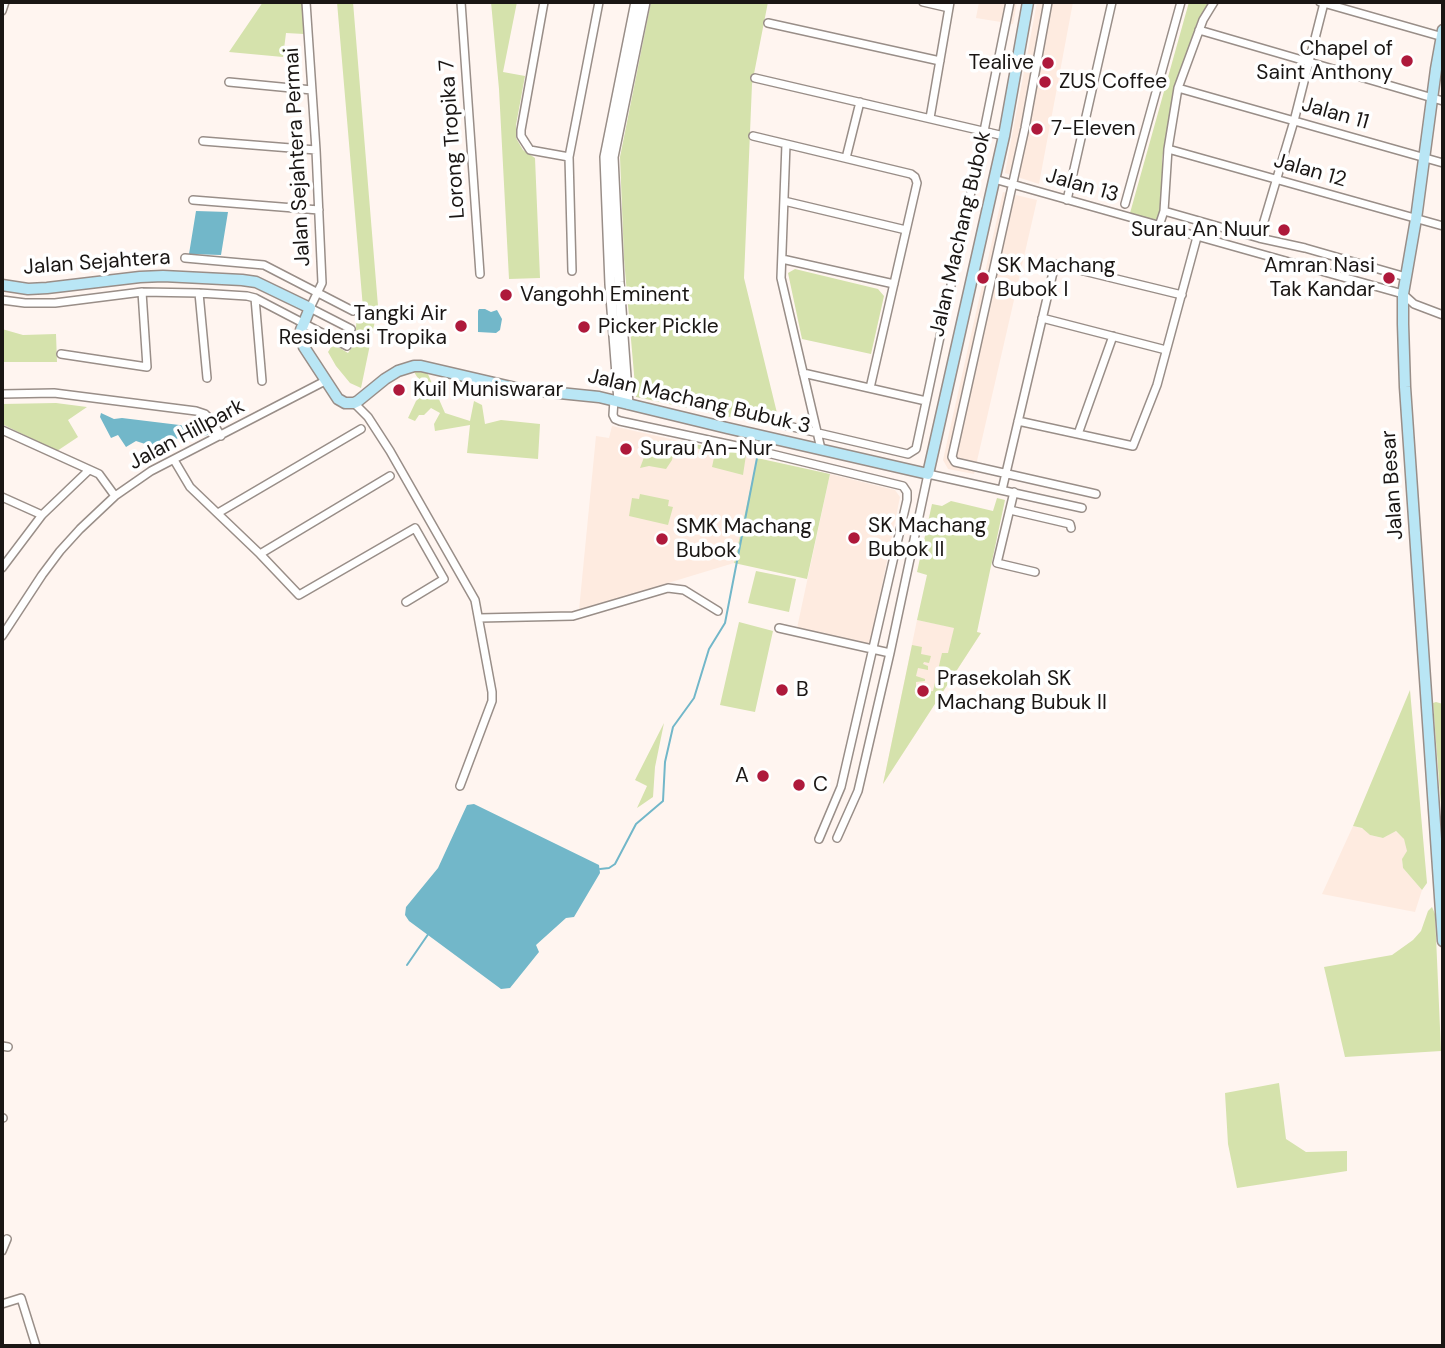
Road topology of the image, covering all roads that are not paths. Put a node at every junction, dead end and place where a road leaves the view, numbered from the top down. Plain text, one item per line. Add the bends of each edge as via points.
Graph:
1 (5, 2) edge
2 (306, 2) edge
3 (461, 2) edge
4 (544, 2) edge
5 (599, 2) edge
6 (636, 2) edge
7 (645, 2) edge
8 (923, 2) edge
9 (1010, 2) edge
10 (1028, 2) edge
11 (1048, 2) edge
12 (1112, 2) edge
13 (1181, 2) edge
14 (1214, 2) edge
15 (1322, 2) edge
16 (950, 5) edge
17 (2, 11) edge
18 (768, 23) dead end
19 (1199, 30) junction
20 (1443, 34) edge
21 (940, 61) junction
22 (1309, 62) junction
23 (755, 78) dead end
24 (229, 82) dead end
25 (1178, 88) junction
26 (312, 90) junction
27 (1432, 97) junction
28 (1443, 101) edge
29 (860, 102) junction
30 (930, 118) junction
31 (1294, 121) junction
32 (984, 131) junction
33 (999, 134) junction
34 (753, 136) dead end
35 (203, 141) dead end
36 (786, 144) junction
37 (1168, 149) junction
38 (316, 150) junction
39 (569, 156) junction
40 (846, 158) junction
41 (1424, 158) junction
42 (1443, 163) edge
43 (1276, 179) junction
44 (994, 180) junction
45 (1012, 184) junction
46 (194, 200) dead end
47 (1067, 200) junction
48 (784, 201) junction
49 (1125, 204) dead end
50 (319, 210) junction
51 (1164, 211) junction
52 (1416, 219) junction
53 (1159, 226) junction
54 (1443, 226) edge
55 (906, 230) junction
56 (1197, 237) junction
57 (1259, 238) junction
58 (185, 258) dead end
59 (782, 259) junction
60 (572, 271) dead end
61 (480, 274) dead end
62 (1406, 277) junction
63 (894, 284) junction
64 (2, 285) edge
65 (142, 292) junction
66 (199, 293) junction
67 (317, 293) junction
68 (1403, 294) junction
69 (1182, 295) junction
70 (255, 298) junction
71 (2, 300) edge
72 (310, 307) junction
73 (352, 312) dead end
74 (1443, 315) edge
75 (1042, 318) junction
76 (303, 323) junction
77 (351, 329) dead end
78 (1113, 336) junction
79 (347, 346) dead end
80 (620, 347) junction
81 (1166, 350) junction
82 (61, 354) dead end
83 (803, 373) junction
84 (207, 378) dead end
85 (262, 381) dead end
86 (325, 382) junction
87 (870, 388) junction
88 (2, 394) edge
89 (926, 401) junction
90 (621, 402) junction
91 (354, 404) junction
92 (1018, 421) junction
93 (784, 425) dead end
94 (727, 428) junction
95 (361, 429) dead end
96 (2, 430) edge
97 (816, 432) junction
98 (1077, 434) junction
99 (221, 436) junction
100 (787, 442) junction
101 (723, 443) junction
102 (821, 450) junction
103 (912, 453) joint
104 (784, 457) junction
105 (174, 460) junction
106 (89, 470) junction
107 (928, 474) junction
108 (1006, 474) junction
109 (390, 476) dead end
110 (1002, 490) junction
111 (1014, 492) junction
112 (1096, 494) dead end
113 (115, 496) junction
114 (2, 497) edge
115 (1082, 508) dead end
116 (1010, 510) junction
117 (218, 513) junction
118 (42, 515) junction
119 (1071, 528) dead end
120 (260, 554) junction
121 (2, 566) edge
122 (1035, 572) dead end
123 (406, 601) dead end
124 (718, 611) dead end
125 (479, 618) junction
126 (779, 628) dead end
127 (2, 636) edge
128 (873, 649) junction
129 (890, 653) junction
130 (460, 786) dead end
131 (837, 838) dead end
132 (819, 839) dead end
133 (1443, 941) edge
134 (7, 1239) dead end
135 (2, 1251) edge
136 (2, 1304) edge
137 (36, 1346) edge

1 - 17 street
2 - 26 street, Jalan Sejahtera Permai
3 - 61 street, Lorong Tropika 7
4 - 39 street via 521,136 530,150
5 - 39 street
6 - 80 street via 605,157 610,284
7 - 80 street via 613,158
8 - 16 street
9 - 32 street, Jalan Machang Bubok
10 - 33 main road, Jalan Machang Bubok
11 - 45 street
12 - 47 street
13 - 49 street
14 - 19 street
15 - 20 street
15 - 22 street
16 - 21 street
18 - 21 street
19 - 22 street
19 - 25 street
20 - 27 main road, Jalan Besar
21 - 30 street
22 - 27 street
22 - 31 street
23 - 29 street
24 - 26 street
25 - 31 street, Jalan 11
25 - 37 street
26 - 38 street, Jalan Sejahtera Permai
27 - 28 street
27 - 41 main road, Jalan Besar
29 - 30 street
29 - 40 street
30 - 32 street
31 - 41 street, Jalan 11
31 - 43 street
32 - 33 street
32 - 89 street, Jalan Machang Bubok
33 - 44 main road, Jalan Machang Bubok
34 - 36 street
35 - 38 street
36 - 40 street
36 - 48 street
37 - 43 street, Jalan 12
37 - 51 street
38 - 50 street, Jalan Sejahtera Permai
39 - 60 street
40 - 55 street via 915,177
41 - 42 street, Jalan 11
41 - 52 main road, Jalan Besar
43 - 52 street, Jalan 12
43 - 57 street
44 - 45 street, Jalan 13
44 - 107 main road, Jalan Machang Bubok
45 - 47 street, Jalan 13
45 - 108 street via 952,457 955,462
46 - 50 street
47 - 53 street, Jalan 13
48 - 55 street
48 - 59 street
50 - 67 street, Jalan Sejahtera Permai via 322,283
51 - 53 street
51 - 57 street
52 - 54 street, Jalan 12
52 - 62 main road, Jalan Besar
53 - 56 street, Jalan 13
55 - 63 street
56 - 68 street, Jalan 13
56 - 69 street
57 - 62 street
58 - 67 street via 264,265
59 - 63 street
59 - 83 street via 781,278
62 - 68 main road, Jalan Besar
63 - 87 street
64 - 72 main road, Jalan Sejahtera via 47,288 152,276 242,280
65 - 66 street
65 - 71 street via 55,303
65 - 82 street via 147,367
66 - 70 street
66 - 84 street
67 - 72 street, Jalan Sejahtera Permai
67 - 73 street
68 - 74 street, Jalan 13 via 1414,304
68 - 133 main road, Jalan Besar via 1405,387
69 - 75 street via 1055,264
69 - 81 street
70 - 76 street
70 - 85 street
72 - 76 main road
72 - 77 street, Jalan Sejahtera
75 - 78 street
75 - 92 street
76 - 79 street
76 - 86 main road via 304,346
78 - 81 street
78 - 98 street
80 - 90 street
81 - 98 street via 1133,446
83 - 87 street
83 - 97 street
86 - 91 main road via 341,402
86 - 99 street, Jalan Hillpark
87 - 89 street
88 - 99 street via 77,395 197,411 211,420
89 - 103 street, Jalan Machang Bubok
90 - 91 main road, Jalan Machang Bubuk 3 via 520,390 414,366 391,374
90 - 94 main road, Jalan Machang Bubuk 3
90 - 101 street via 615,419
91 - 125 street via 390,451 475,600
92 - 98 street
92 - 108 street
93 - 97 street, Jalan Machang Bubuk 3
94 - 100 main road, Jalan Machang Bubuk 3
94 - 101 street
95 - 117 street
96 - 106 street
97 - 102 street
97 - 103 street, Jalan Machang Bubuk 3
99 - 105 street, Jalan Hillpark
100 - 102 main road, Jalan Machang Bubuk 3
100 - 104 street
101 - 104 street
102 - 107 main road, Jalan Machang Bubuk 3
104 - 128 street via 903,486 907,492
105 - 113 street, Jalan Hillpark
105 - 117 street via 190,487
106 - 113 street via 99,474
106 - 118 street
107 - 110 street, Jalan Machang Bubuk 3
107 - 129 street
108 - 110 street
108 - 112 street
109 - 120 street
110 - 111 street, Jalan Machang Bubuk 3
111 - 115 street, Jalan Machang Bubuk 3
111 - 116 street
113 - 127 street, Jalan Hillpark via 60,551
114 - 118 street
116 - 119 street via 1070,524
116 - 122 street via 998,563
117 - 120 street
118 - 121 street
120 - 123 street via 299,595 415,528 444,579
124 - 125 street via 684,590 668,588 573,616
125 - 130 street via 492,701
126 - 128 street
128 - 129 street
128 - 132 street via 841,787
129 - 131 street via 858,791
134 - 135 street
136 - 137 street via 21,1298

